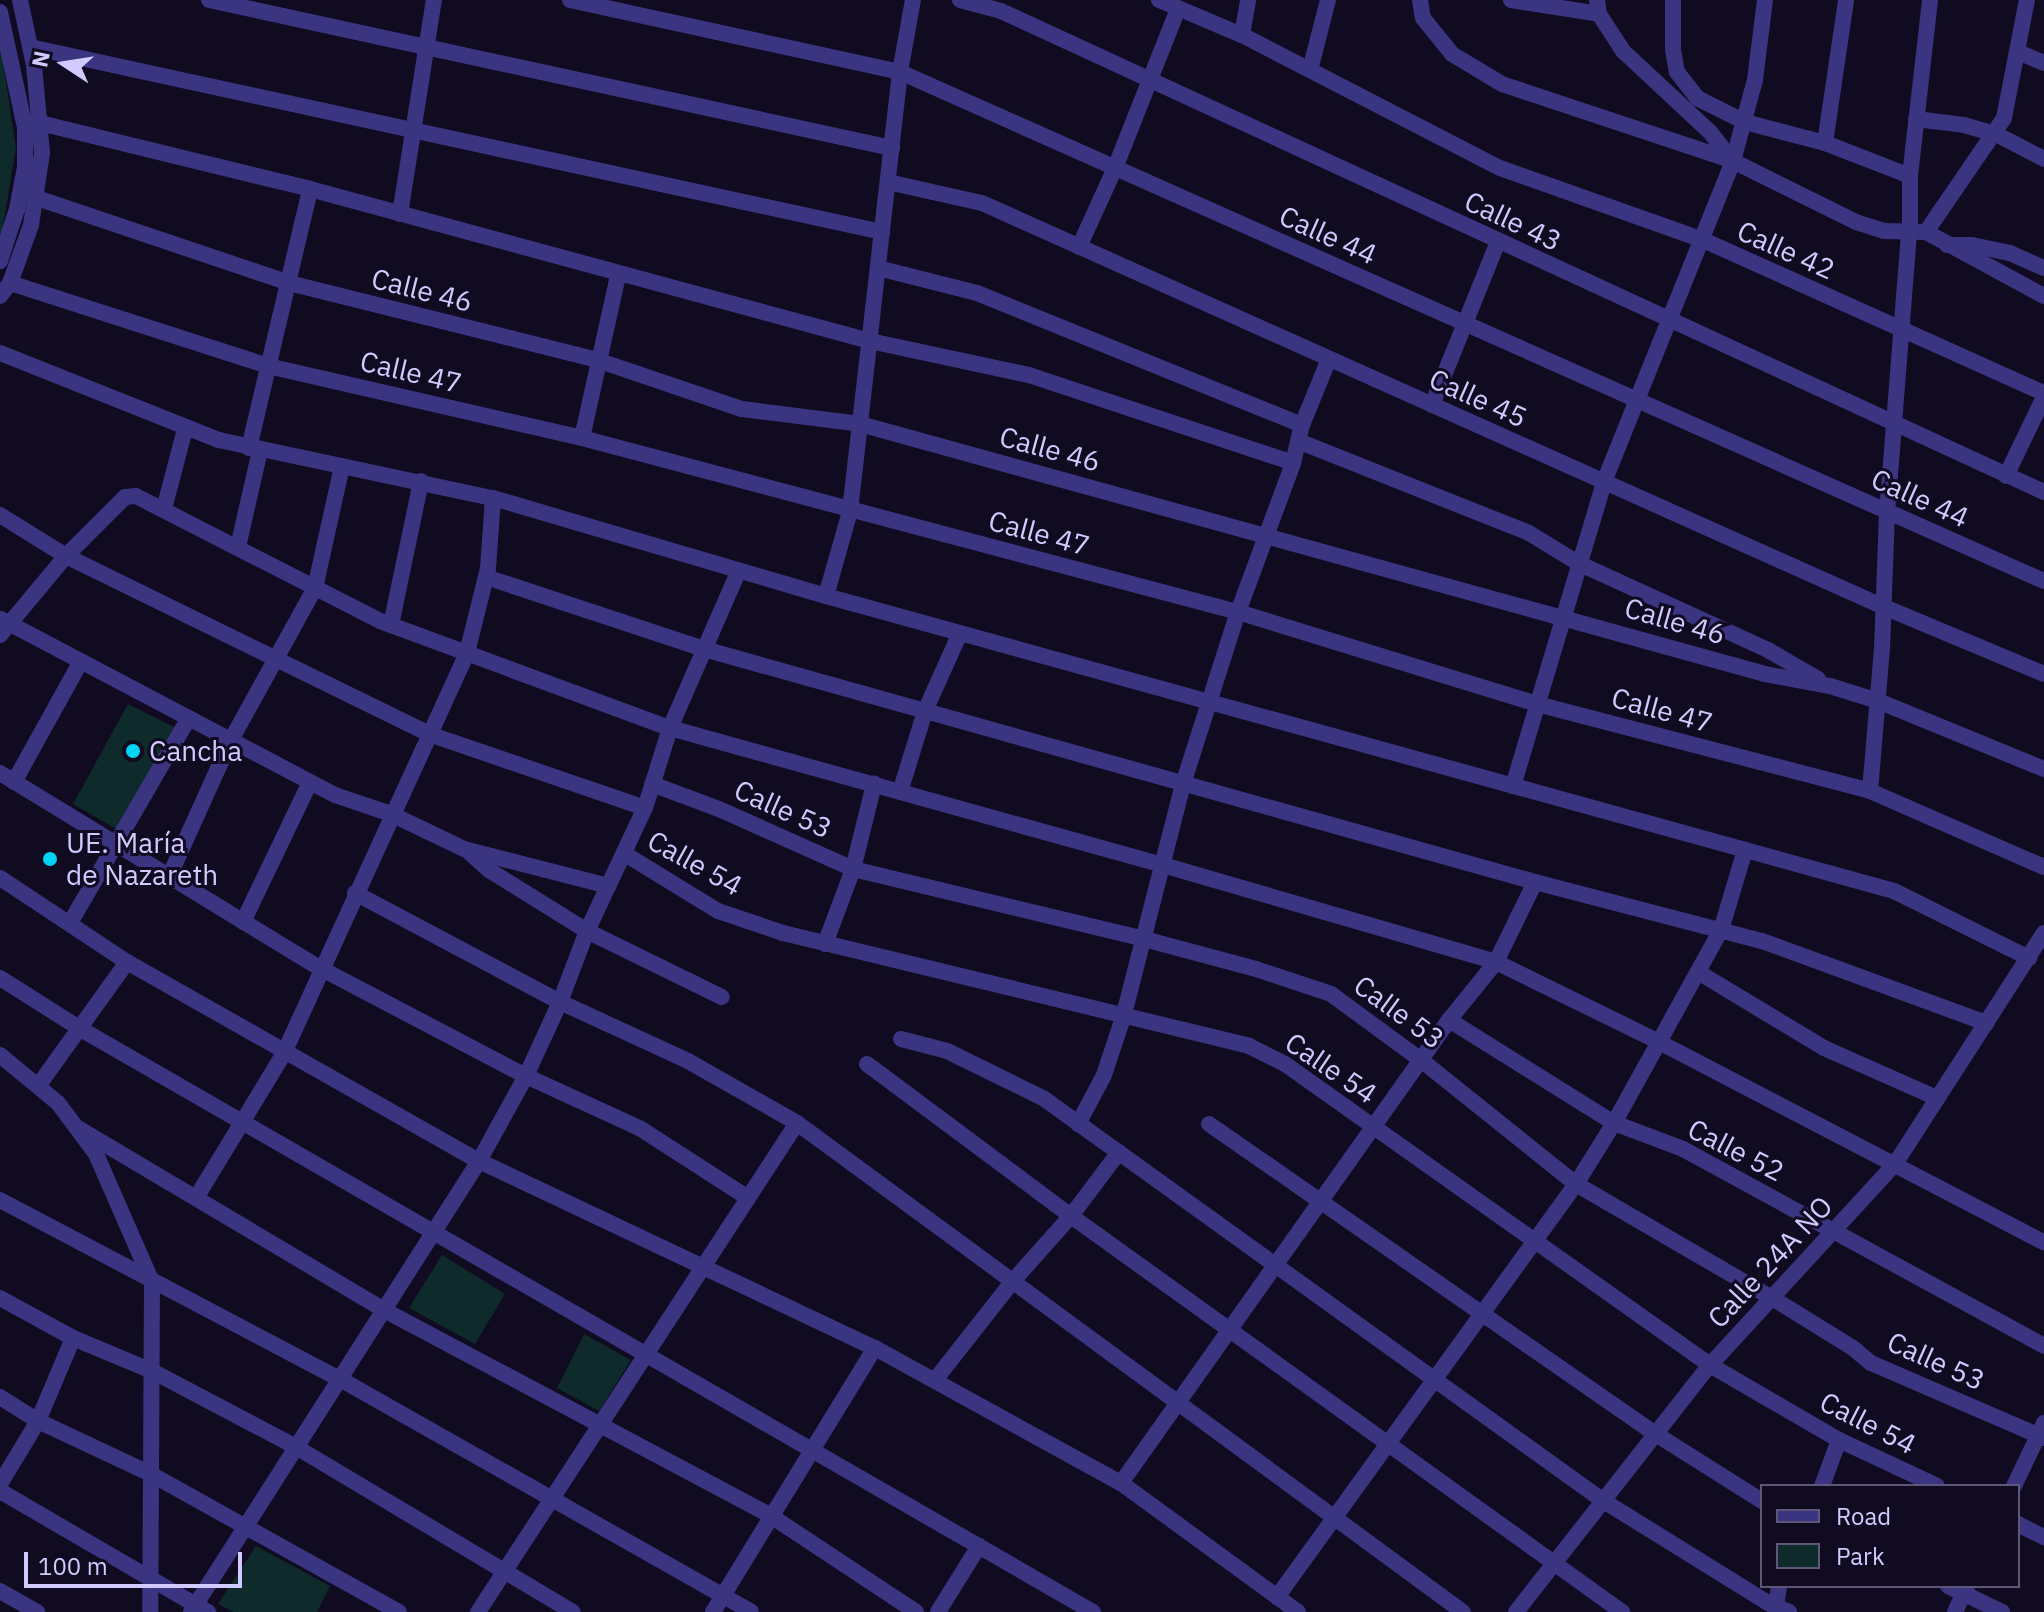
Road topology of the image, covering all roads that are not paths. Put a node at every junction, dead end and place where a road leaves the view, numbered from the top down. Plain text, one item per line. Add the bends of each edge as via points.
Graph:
1 (20, 0) edge
2 (209, 0) edge
3 (434, 0) edge
4 (570, 0) edge
5 (913, 0) edge
6 (960, 0) edge
7 (1248, 0) edge
8 (1328, 0) edge
9 (1420, 0) edge
10 (1511, 0) edge
11 (1673, 0) edge
12 (1765, 0) edge
13 (1846, 0) edge
14 (1930, 0) edge
15 (2027, 0) edge
16 (234, 3) edge
17 (1167, 3) edge
18 (1002, 5) edge
19 (1598, 7) edge
20 (0, 12) edge
21 (1242, 35) junction
22 (30, 47) junction
23 (426, 47) junction
24 (2018, 52) junction
25 (2044, 63) edge
26 (1310, 70) junction
27 (900, 72) junction
28 (1149, 81) junction
29 (1916, 119) junction
30 (1745, 122) junction
31 (40, 123) junction
32 (413, 130) junction
33 (1996, 134) junction
34 (1825, 143) junction
35 (892, 148) junction
36 (2044, 159) edge
37 (1733, 161) junction
38 (1115, 168) junction
39 (1910, 176) junction
40 (888, 182) junction
41 (310, 189) junction
42 (37, 198) junction
43 (400, 214) junction
44 (882, 232) junction
45 (1918, 233) junction
46 (1701, 239) junction
47 (1498, 242) junction
48 (1947, 245) junction
49 (1079, 247) junction
50 (0, 261) edge
51 (878, 268) junction
52 (2044, 268) edge
53 (618, 276) junction
54 (289, 283) junction
55 (5, 290) edge
56 (2044, 296) edge
57 (1666, 320) junction
58 (1464, 324) junction
59 (1901, 331) junction
60 (870, 341) junction
61 (0, 353) edge
62 (1329, 359) junction
63 (597, 360) junction
64 (268, 366) junction
65 (2044, 395) edge
66 (1636, 401) junction
67 (1432, 405) junction
68 (860, 424) junction
69 (1893, 425) junction
70 (185, 429) junction
71 (1300, 433) junction
72 (582, 438) junction
73 (254, 449) junction
74 (1293, 463) junction
75 (342, 466) junction
76 (2006, 476) junction
77 (421, 481) junction
78 (1604, 482) junction
79 (2044, 492) edge
80 (493, 498) junction
81 (164, 509) junction
82 (850, 511) junction
83 (1887, 513) junction
84 (0, 515) edge
85 (1266, 535) junction
86 (238, 547) junction
87 (66, 556) junction
88 (1578, 563) junction
89 (739, 570) junction
90 (486, 577) junction
91 (2044, 581) edge
92 (315, 588) junction
93 (826, 596) junction
94 (1884, 607) junction
95 (1238, 612) junction
96 (1562, 616) junction
97 (3, 625) edge
98 (391, 625) junction
99 (960, 633) junction
100 (704, 649) junction
101 (467, 653) junction
102 (277, 659) junction
103 (81, 661) junction
104 (2044, 674) edge
105 (1830, 686) junction
106 (1878, 701) junction
107 (1211, 702) junction
108 (1537, 704) junction
109 (925, 711) junction
110 (189, 718) junction
111 (670, 728) junction
112 (429, 734) junction
113 (231, 740) junction
114 (2044, 769) edge
115 (7, 778) edge
116 (310, 782) junction
117 (652, 784) junction
118 (874, 784) junction
119 (1183, 784) junction
120 (1513, 786) junction
121 (1870, 791) junction
122 (900, 792) junction
123 (645, 808) junction
124 (391, 814) junction
125 (117, 846) junction
126 (464, 849) junction
127 (1745, 850) junction
128 (625, 854) junction
129 (1163, 865) junction
130 (2044, 867) edge
131 (853, 869) junction
132 (169, 877) junction
133 (0, 878) edge
134 (1535, 882) junction
135 (608, 886) junction
136 (355, 893) junction
137 (243, 922) junction
138 (70, 923) junction
139 (1721, 930) junction
140 (587, 931) junction
141 (2044, 933) edge
142 (1144, 939) junction
143 (825, 944) junction
144 (2029, 958) junction
145 (127, 962) junction
146 (1496, 962) junction
147 (320, 968) junction
148 (1698, 972) junction
149 (0, 978) edge
150 (722, 997) dead end
151 (560, 1002) junction
152 (1123, 1018) junction
153 (1449, 1020) junction
154 (1986, 1023) junction
155 (79, 1028) junction
156 (901, 1039) dead end
157 (1659, 1042) junction
158 (284, 1053) junction
159 (1421, 1060) junction
160 (3, 1064) edge
161 (867, 1064) dead end
162 (526, 1076) junction
163 (38, 1086) junction
164 (1937, 1098) junction
165 (243, 1121) junction
166 (797, 1123) junction
167 (1614, 1123) junction
168 (1078, 1124) junction
169 (1209, 1124) dead end
170 (76, 1127) junction
171 (1373, 1128) junction
172 (1119, 1152) junction
173 (479, 1161) junction
174 (1895, 1164) junction
175 (1576, 1184) junction
176 (196, 1198) junction
177 (748, 1198) junction
178 (0, 1200) edge
179 (1321, 1201) junction
180 (1071, 1216) junction
181 (435, 1230) junction
182 (1834, 1231) junction
183 (1534, 1241) junction
184 (2044, 1242) edge
185 (1275, 1266) junction
186 (703, 1267) junction
187 (1013, 1281) junction
188 (152, 1282) junction
189 (0, 1298) edge
190 (1772, 1298) junction
191 (384, 1310) junction
192 (1482, 1314) junction
193 (1230, 1329) junction
194 (73, 1338) junction
195 (2044, 1346) edge
196 (875, 1348) junction
197 (647, 1353) junction
198 (1710, 1365) junction
199 (152, 1371) junction
200 (340, 1379) junction
201 (1434, 1379) junction
202 (935, 1380) junction
203 (0, 1397) edge
204 (1178, 1402) junction
205 (38, 1421) junction
206 (600, 1425) junction
207 (2042, 1432) edge
208 (1654, 1433) junction
209 (1839, 1440) junction
210 (1387, 1444) junction
211 (296, 1447) junction
212 (812, 1449) junction
213 (149, 1473) junction
214 (1121, 1483) junction
215 (0, 1484) edge
216 (1823, 1484) edge
217 (1933, 1484) edge
218 (2015, 1484) edge
219 (0, 1491) edge
220 (551, 1499) junction
221 (1602, 1500) junction
222 (1760, 1500) edge
223 (771, 1516) junction
224 (1335, 1518) junction
225 (2020, 1525) edge
226 (246, 1526) junction
227 (2044, 1537) edge
228 (979, 1546) junction
229 (1552, 1565) junction
230 (505, 1571) junction
231 (148, 1580) junction
232 (1779, 1588) edge
233 (1966, 1590) edge
234 (0, 1591) edge
235 (723, 1596) junction
236 (1277, 1597) junction
237 (198, 1610) edge
238 (1780, 1610) edge
239 (37, 1612) edge
240 (150, 1612) edge
241 (399, 1612) edge
242 (478, 1612) edge
243 (573, 1612) edge
244 (713, 1612) edge
245 (751, 1612) edge
246 (916, 1612) edge
247 (938, 1612) edge
248 (1093, 1612) edge
249 (1298, 1612) edge
250 (1463, 1612) edge
251 (1516, 1612) edge
252 (1622, 1612) edge
253 (1955, 1612) edge
254 (2002, 1612) edge

1 - 22 street
2 - 16 street
3 - 23 street
4 - 27 street, Calle 44
5 - 27 street
6 - 18 street, Calle 43
7 - 21 street
8 - 26 street
9 - 37 street via 1423,18 1452,54 1502,84
10 - 19 street
11 - 30 street via 1673,50 1684,85
12 - 30 street
13 - 34 street
14 - 29 street
15 - 24 street
16 - 23 street
17 - 21 street, Calle 42
17 - 28 street
18 - 28 street, Calle 43
19 - 37 street via 1623,51 1700,122
20 - 50 street via 25,128 25,167
21 - 26 street, Calle 42
22 - 31 street
22 - 32 street
23 - 32 street
23 - 35 street
24 - 25 street
24 - 33 street
26 - 46 street, Calle 42 via 1500,168
27 - 35 street
27 - 38 street, Calle 44
28 - 38 street
28 - 47 street, Calle 43
29 - 33 street
29 - 39 street
30 - 34 street
30 - 37 street
31 - 41 street
31 - 42 street
32 - 43 street
32 - 44 street
33 - 36 street
33 - 45 street
34 - 39 street
35 - 40 street
37 - 45 street via 1856,222
37 - 46 street
38 - 49 street
38 - 58 street, Calle 44
39 - 45 street
40 - 44 street
40 - 49 street, Calle 45 via 982,203
41 - 43 street
41 - 54 street
42 - 54 street, Calle 46
42 - 55 street
43 - 53 street
44 - 51 street
45 - 48 street
45 - 59 street
46 - 57 street
46 - 59 street, Calle 42
47 - 57 street, Calle 43
47 - 58 street
48 - 52 street via 2010,253
48 - 56 street
49 - 62 street, Calle 45
51 - 60 street
51 - 71 street via 977,293
53 - 60 street
53 - 63 street
54 - 63 street, Calle 46
54 - 64 street
55 - 64 street, Calle 47
57 - 66 street
57 - 69 street, Calle 43
58 - 66 street, Calle 44
58 - 67 street
59 - 65 street, Calle 42
59 - 69 street
60 - 68 street
60 - 74 street via 1029,375
61 - 70 street
62 - 67 street, Calle 45
62 - 71 street
63 - 68 street, Calle 46 via 742,409
63 - 72 street
64 - 72 street, Calle 47
64 - 73 street
65 - 76 street
66 - 78 street
66 - 83 street, Calle 44
67 - 78 street, Calle 45
68 - 82 street
68 - 85 street, Calle 46
69 - 76 street, Calle 43
69 - 83 street
70 - 73 street
70 - 81 street
71 - 74 street
71 - 88 street via 1529,533
72 - 82 street, Calle 47
73 - 75 street
73 - 86 street
74 - 85 street
75 - 77 street
75 - 92 street
76 - 79 street, Calle 43
77 - 80 street
77 - 98 street
78 - 88 street
78 - 94 street, Calle 45
80 - 89 street
80 - 90 street
81 - 86 street
81 - 87 street via 136,496 125,497
82 - 93 street
82 - 95 street, Calle 47
83 - 91 street, Calle 44
83 - 94 street
84 - 87 street
85 - 95 street
85 - 96 street, Calle 46
86 - 92 street
87 - 97 street
87 - 102 street
88 - 96 street
88 - 105 street via 1768,650
89 - 93 street
89 - 100 street
90 - 100 street
90 - 101 street
92 - 98 street
92 - 102 street
93 - 99 street
94 - 104 street, Calle 45
94 - 106 street
95 - 107 street
95 - 108 street, Calle 47
96 - 105 street, Calle 46 via 1765,674
96 - 108 street
97 - 103 street
98 - 101 street
99 - 107 street
99 - 109 street
100 - 109 street
100 - 111 street
101 - 111 street
101 - 112 street
102 - 112 street
102 - 113 street
103 - 110 street
103 - 115 street
105 - 106 street, Calle 46
106 - 114 street, Calle 46
106 - 121 street
107 - 119 street
107 - 120 street
108 - 120 street
108 - 121 street, Calle 47
109 - 119 street
109 - 122 street
110 - 113 street
110 - 125 street
111 - 117 street
111 - 118 street
112 - 123 street
112 - 124 street
113 - 116 street
113 - 132 street
115 - 125 street
116 - 124 street
116 - 137 street
117 - 123 street
117 - 131 street, Calle 53
118 - 122 street
118 - 131 street
119 - 129 street
119 - 134 street
120 - 127 street
121 - 130 street, Calle 47
122 - 129 street
123 - 128 street
124 - 126 street
124 - 136 street
125 - 132 street
125 - 138 street
126 - 135 street
126 - 140 street
127 - 139 street
127 - 144 street via 1894,891
128 - 135 street
128 - 143 street, Calle 54 via 718,911
129 - 142 street
129 - 146 street
131 - 142 street, Calle 53
131 - 143 street
132 - 137 street
133 - 138 street
134 - 139 street
134 - 146 street
135 - 140 street
136 - 147 street
136 - 151 street
137 - 147 street
138 - 145 street
139 - 148 street
139 - 154 street
140 - 150 street
140 - 151 street
141 - 144 street, Calle 24A NO
142 - 152 street
142 - 159 street, Calle 53 via 1331,994
143 - 152 street, Calle 54
144 - 154 street, Calle 24A NO
145 - 155 street
145 - 158 street
146 - 153 street
146 - 157 street
147 - 158 street
147 - 162 street
148 - 157 street
148 - 164 street via 1824,1048
149 - 155 street
151 - 162 street
151 - 166 street via 688,1061
152 - 168 street via 1104,1075
152 - 171 street, Calle 54 via 1249,1046 1285,1064
153 - 159 street
153 - 167 street, Calle 52
154 - 164 street, Calle 24A NO
155 - 163 street
155 - 165 street
156 - 168 street via 947,1051 1043,1098
157 - 167 street
157 - 174 street
158 - 165 street
158 - 173 street
159 - 171 street
159 - 175 street, Calle 53
160 - 163 street
161 - 180 street
162 - 173 street
162 - 177 street via 641,1129
163 - 170 street
164 - 174 street, Calle 24A NO
165 - 176 street
165 - 181 street
166 - 177 street
166 - 187 street
167 - 175 street
167 - 182 street, Calle 52 via 1683,1149
168 - 172 street
169 - 179 street
170 - 176 street
170 - 188 street via 96,1154
171 - 179 street
171 - 183 street, Calle 54
172 - 180 street
172 - 185 street
173 - 181 street
173 - 186 street
174 - 182 street, Calle 24A NO
174 - 184 street
175 - 183 street
175 - 190 street, Calle 53
176 - 191 street
177 - 186 street
178 - 188 street
179 - 185 street
179 - 192 street
180 - 187 street
180 - 193 street
181 - 191 street
181 - 197 street
182 - 190 street, Calle 24A NO
182 - 195 street, Calle 52
183 - 192 street
183 - 198 street, Calle 54
185 - 193 street
185 - 201 street
186 - 196 street
186 - 197 street
187 - 202 street
187 - 204 street
188 - 199 street
188 - 200 street
189 - 194 street
190 - 198 street, Calle 24A NO
190 - 207 street, Calle 53 via 1871,1363
191 - 200 street
191 - 206 street
192 - 201 street
192 - 208 street
193 - 204 street
193 - 210 street
194 - 199 street
194 - 205 street
196 - 202 street
196 - 212 street
197 - 206 street
197 - 212 street
198 - 208 street, Calle 24A NO
198 - 209 street, Calle 54
199 - 211 street
199 - 213 street
200 - 211 street
200 - 220 street
201 - 210 street
201 - 221 street
202 - 214 street
203 - 205 street
204 - 214 street
204 - 224 street
205 - 213 street
205 - 215 street
206 - 220 street
206 - 223 street
207 - 218 street
208 - 221 street, Calle 24A NO
208 - 222 street
209 - 216 street
209 - 217 street, Calle 54
210 - 224 street
210 - 229 street
211 - 226 street
211 - 230 street
212 - 223 street
212 - 228 street
213 - 226 street
213 - 231 street
214 - 236 street
219 - 231 street
220 - 230 street
220 - 235 street
221 - 229 street, Calle 24A NO
221 - 238 street
223 - 235 street
223 - 246 street
224 - 236 street
224 - 250 street
225 - 227 street
226 - 237 street
226 - 241 street
228 - 247 street
228 - 248 street
229 - 251 street, Calle 24A NO
229 - 252 street
230 - 242 street
230 - 243 street
231 - 237 street
231 - 240 street
232 - 238 street
233 - 253 street
233 - 254 street
234 - 239 street
235 - 244 street
235 - 245 street
236 - 249 street

